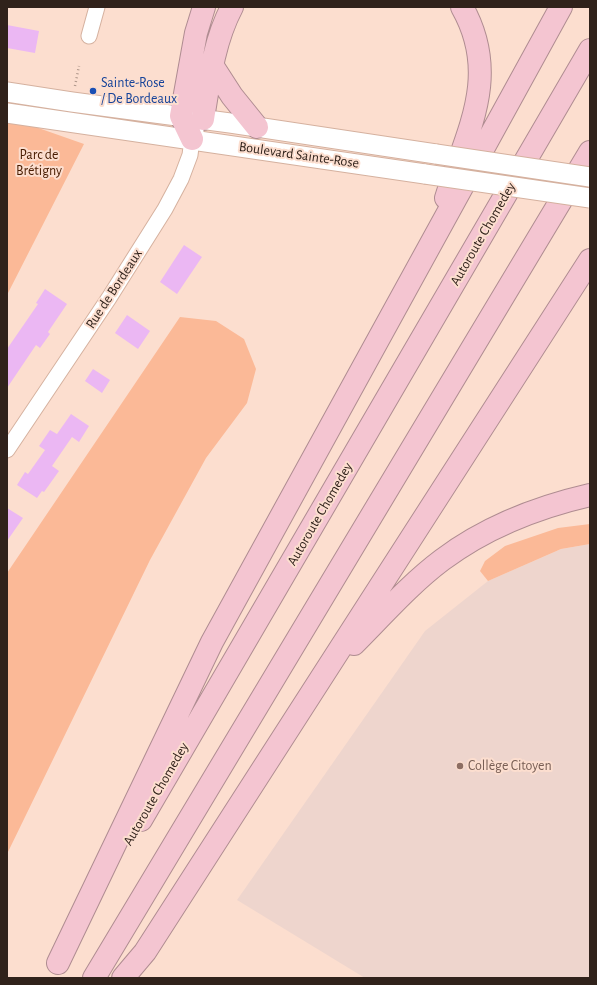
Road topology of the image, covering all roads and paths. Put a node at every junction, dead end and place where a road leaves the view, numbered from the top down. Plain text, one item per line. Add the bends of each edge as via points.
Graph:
1 (96, 7) edge
2 (204, 7) edge
3 (232, 7) edge
4 (462, 7) edge
5 (561, 7) edge
6 (88, 36) dead end
7 (590, 50) edge
8 (212, 65) junction
9 (80, 66) dead end
10 (74, 89) dead end
11 (7, 92) edge
12 (7, 113) edge
13 (181, 116) junction
14 (204, 119) junction
15 (257, 127) junction
16 (192, 139) junction
17 (590, 152) edge
18 (590, 177) edge
19 (590, 198) edge
20 (430, 247) junction
21 (590, 260) edge
22 (7, 450) edge
23 (590, 496) edge
24 (323, 675) junction
25 (54, 970) edge
26 (94, 978) edge
27 (123, 978) edge

1 - 6 street
2 - 13 highway via 196,33
3 - 8 highway
4 - 20 highway via 472,28 479,54 479,94 472,126
5 - 20 highway
7 - 25 highway, Autoroute Chomedey
8 - 14 highway
8 - 15 highway via 232,96
9 - 10 path
11 - 13 street, Boulevard Sainte-Rose
12 - 16 street, Boulevard Sainte-Rose
13 - 14 street, Boulevard Sainte-Rose
13 - 16 highway
14 - 15 street, Boulevard Sainte-Rose
14 - 16 street, Rue de Bordeaux
15 - 18 street, Boulevard Sainte-Rose, bridge
16 - 19 street, Boulevard Sainte-Rose, bridge
16 - 22 street, Rue de Bordeaux via 185,170 166,209
17 - 26 highway
20 - 25 highway via 212,642
21 - 24 highway
23 - 24 highway via 554,504 519,517 452,553 415,584
24 - 27 highway via 145,952

